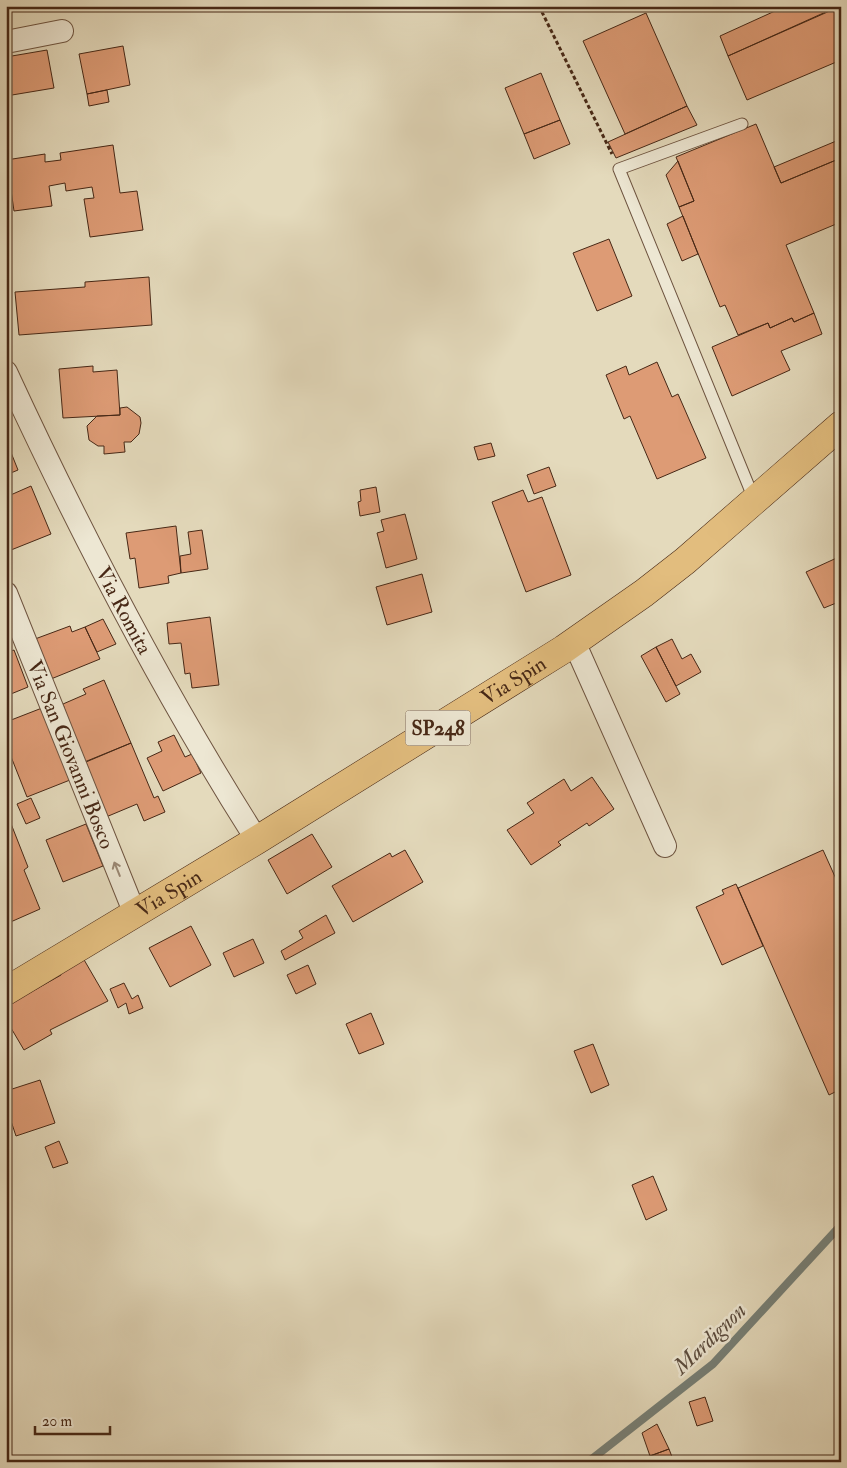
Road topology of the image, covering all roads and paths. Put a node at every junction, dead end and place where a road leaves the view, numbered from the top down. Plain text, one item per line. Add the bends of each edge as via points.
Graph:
1 (539, 6) edge
2 (62, 31) dead end
3 (6, 42) edge
4 (742, 124) dead end
5 (619, 169) junction
6 (6, 372) edge
7 (841, 425) edge
8 (755, 501) junction
9 (6, 593) edge
10 (574, 642) junction
11 (257, 840) junction
12 (665, 846) dead end
13 (135, 914) junction
14 (6, 991) edge

1 - 5 path
2 - 3 street
4 - 5 lane
5 - 8 lane
6 - 11 street, Via Romita via 90,545 155,668
7 - 8 main road, Via Spin / SP248
8 - 10 main road, Via Spin / SP248 via 644,592
13 -> 9 street, Via San Giovanni Bosco
10 - 11 main road, Via Spin / SP248
10 - 12 street
11 - 13 main road, Via Spin / SP248
13 - 14 main road, Via Spin / SP248

